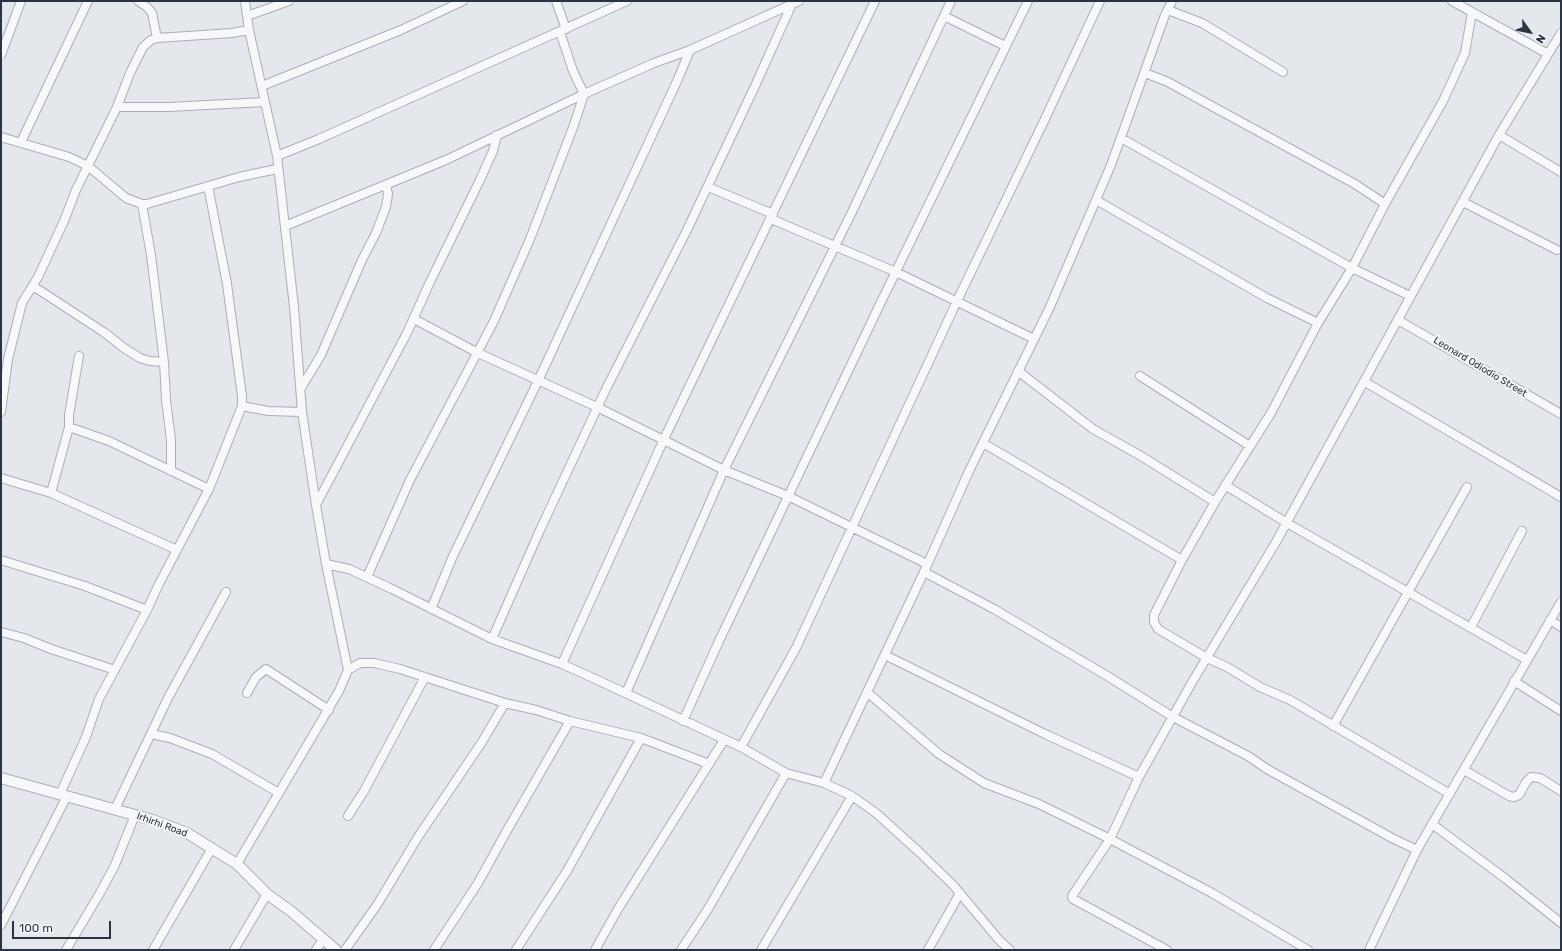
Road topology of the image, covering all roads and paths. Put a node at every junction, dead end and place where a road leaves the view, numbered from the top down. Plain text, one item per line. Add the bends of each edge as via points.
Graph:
1 (21, 1) edge
2 (88, 1) edge
3 (138, 1) edge
4 (245, 1) edge
5 (289, 1) edge
6 (463, 1) edge
7 (556, 1) edge
8 (627, 1) edge
9 (875, 1) edge
10 (951, 1) edge
11 (1028, 1) edge
12 (1100, 1) edge
13 (1172, 1) edge
14 (1452, 1) edge
15 (795, 3) edge
16 (1168, 10) junction
17 (1472, 12) junction
18 (247, 16) junction
19 (944, 16) junction
20 (249, 30) junction
21 (563, 30) junction
22 (1561, 33) edge
23 (157, 38) junction
24 (1005, 46) junction
25 (690, 50) junction
26 (1548, 54) junction
27 (1, 55) edge
28 (1283, 72) dead end
29 (1145, 73) junction
30 (262, 86) junction
31 (584, 94) junction
32 (265, 102) junction
33 (117, 107) junction
34 (497, 135) junction
35 (1499, 136) junction
36 (1, 137) edge
37 (1121, 138) junction
38 (21, 142) junction
39 (277, 156) junction
40 (88, 166) junction
41 (277, 169) junction
42 (1561, 172) edge
43 (386, 185) junction
44 (208, 186) junction
45 (708, 187) junction
46 (1096, 200) junction
47 (1462, 202) junction
48 (142, 204) junction
49 (1385, 204) junction
50 (772, 216) junction
51 (285, 226) junction
52 (835, 246) junction
53 (1557, 250) dead end
54 (1352, 268) junction
55 (896, 272) junction
56 (33, 286) junction
57 (1410, 296) junction
58 (957, 301) junction
59 (414, 319) junction
60 (1398, 320) junction
61 (1318, 324) junction
62 (1034, 339) junction
63 (478, 353) junction
64 (79, 356) dead end
65 (164, 362) junction
66 (1018, 371) junction
67 (1140, 376) dead end
68 (538, 381) junction
69 (1365, 382) junction
70 (301, 388) junction
71 (242, 406) junction
72 (597, 407) junction
73 (1, 412) edge
74 (302, 412) junction
75 (1561, 414) edge
76 (69, 427) junction
77 (664, 439) junction
78 (983, 443) junction
79 (1250, 446) junction
80 (724, 470) junction
81 (171, 471) junction
82 (1, 478) edge
83 (1225, 485) junction
84 (1467, 487) dead end
85 (209, 489) junction
86 (51, 493) junction
87 (788, 496) junction
88 (1561, 497) edge
89 (1215, 502) junction
90 (316, 505) junction
91 (1286, 523) junction
92 (852, 528) junction
93 (1522, 531) dead end
94 (177, 550) junction
95 (1, 560) edge
96 (1182, 560) junction
97 (326, 564) junction
98 (925, 568) junction
99 (367, 577) junction
100 (226, 592) dead end
101 (1409, 592) junction
102 (1561, 602) edge
103 (431, 609) junction
104 (147, 610) junction
105 (1550, 620) junction
106 (1471, 627) junction
107 (1561, 627) edge
108 (1, 632) edge
109 (492, 639) junction
110 (885, 655) junction
111 (1207, 658) junction
112 (1527, 660) junction
113 (562, 664) junction
114 (115, 670) junction
115 (348, 670) junction
116 (425, 677) junction
117 (1514, 681) junction
118 (867, 692) junction
119 (247, 693) dead end
120 (626, 693) junction
121 (505, 703) junction
122 (328, 710) junction
123 (1561, 711) edge
124 (1173, 717) junction
125 (570, 721) junction
126 (683, 721) junction
127 (1333, 726) junction
128 (152, 734) junction
129 (640, 738) junction
130 (724, 740) junction
131 (741, 747) junction
132 (709, 764) junction
133 (1464, 770) junction
134 (786, 773) junction
135 (1138, 777) junction
136 (1, 778) edge
137 (824, 783) junction
138 (1561, 791) edge
139 (279, 793) junction
140 (1450, 794) junction
141 (64, 795) junction
142 (852, 796) junction
143 (115, 809) junction
144 (135, 815) junction
145 (348, 816) dead end
146 (1432, 824) junction
147 (1110, 840) junction
148 (212, 848) junction
149 (1417, 850) junction
150 (237, 864) junction
151 (960, 893) junction
152 (267, 894) junction
153 (1561, 923) edge
154 (1, 925) edge
155 (323, 939) junction
156 (66, 950) edge
157 (153, 950) edge
158 (234, 950) edge
159 (316, 950) edge
160 (336, 950) edge
161 (345, 950) edge
162 (434, 950) edge
163 (516, 950) edge
164 (595, 950) edge
165 (682, 950) edge
166 (760, 950) edge
167 (928, 950) edge
168 (1010, 950) edge
169 (1167, 950) edge
170 (1308, 950) edge
171 (1369, 950) edge

1 - 27 street
2 - 38 street
3 - 23 street via 152,13
4 - 18 street
5 - 18 street
6 - 30 street via 400,30
7 - 21 street
8 - 21 street
9 - 50 street
10 - 19 street
11 - 24 street
12 - 58 street
13 - 16 street
14 - 17 street
15 - 25 street
15 - 45 street
16 - 28 street via 1202,23
16 - 29 street
17 - 26 street
17 - 49 street via 1465,54 1443,100
18 - 20 street
19 - 24 street
19 - 52 street
20 - 23 street
20 - 30 street
21 - 31 street via 573,71
21 - 39 street
22 - 26 street
23 - 33 street via 143,47
24 - 55 street
25 - 31 street
25 - 68 street
26 - 35 street
29 - 37 street
29 - 49 street via 1168,82 1355,184
30 - 32 street
31 - 34 street
31 - 63 street via 530,239
32 - 33 street
32 - 39 street
33 - 40 street
34 - 43 street
34 - 59 street via 480,180
35 - 42 street
35 - 47 street
36 - 38 street
37 - 46 street
37 - 54 street
38 - 40 street via 69,156
39 - 41 street
40 - 48 street via 126,198
40 - 56 street
41 - 44 street via 239,176
41 - 51 street
43 - 51 street
43 - 70 street via 386,207 376,233 321,355
44 - 48 street
44 - 71 street via 226,284
45 - 50 street
45 - 72 street
46 - 61 street via 1267,298
46 - 62 street
47 - 53 street
47 - 57 street
48 - 65 street
49 - 54 street
50 - 52 street
50 - 77 street
51 - 70 street
52 - 55 street
52 - 80 street
54 - 57 street
54 - 61 street
55 - 58 street
55 - 87 street
56 - 65 street via 140,358
56 - 73 street via 19,311 8,359
57 - 60 street
58 - 62 street
58 - 92 street
59 - 63 street
59 - 90 street
60 - 69 street
60 - 75 street, Leonard Odiodio Street
61 - 79 street via 1271,413
62 - 66 street
63 - 68 street
63 - 99 street via 410,480
64 - 76 street
65 - 81 street
66 - 78 street
66 - 89 street via 1093,428
67 - 79 street
68 - 72 street
68 - 103 street via 452,556
69 - 88 street
69 - 91 street
70 - 74 street
71 - 74 street
71 - 85 street
72 - 77 street
72 - 109 street
74 - 90 street
76 - 81 street via 109,441
76 - 86 street
77 - 80 street
77 - 113 street
78 - 96 street
78 - 98 street
79 - 83 street
80 - 87 street
80 - 120 street
81 - 85 street
82 - 86 street
83 - 89 street
83 - 91 street
84 - 101 street
85 - 94 street
86 - 94 street
87 - 92 street
87 - 126 street
89 - 96 street
90 - 97 street
91 - 101 street
91 - 111 street
92 - 98 street
92 - 131 street via 796,648
93 - 106 street
94 - 104 street
95 - 104 street via 85,586
96 - 111 street via 1154,615 1154,622 1158,629
97 - 99 street via 349,569
97 - 115 street
98 - 110 street
98 - 124 street
99 - 103 street
100 - 128 street via 168,698
101 - 106 street
101 - 127 street
102 - 105 street
103 - 109 street
104 - 114 street
105 - 107 street
105 - 112 street
106 - 112 street
108 - 114 street
109 - 113 street
110 - 118 street
110 - 135 street
111 - 124 street
111 - 127 street via 1280,695
112 - 117 street
113 - 120 street
114 - 141 street via 99,699
115 - 116 street via 360,664 374,663
115 - 122 street
116 - 121 street
116 - 145 street
117 - 123 street
117 - 133 street
118 - 137 street
118 - 147 street via 939,754 984,783 1039,804
119 - 122 street via 256,677 266,669
120 - 126 street
121 - 125 street
121 - 161 street via 377,905
122 - 139 street
124 - 135 street
124 - 149 street
125 - 129 street
125 - 162 street via 478,883
126 - 130 street
127 - 140 street
128 - 139 street via 212,754
128 - 143 street
129 - 132 street
129 - 163 street via 567,871
130 - 131 street
130 - 132 street
131 - 134 street
132 - 164 street
133 - 138 street via 1509,796 1519,795 1531,777 1540,778
133 - 140 street
134 - 137 street
134 - 165 street
135 - 147 street
136 - 141 street, Irhirhi Road
137 - 142 street
139 - 150 street
140 - 146 street
141 - 143 street, Irhirhi Road
141 - 154 street
142 - 151 street via 876,813
142 - 166 street
143 - 144 street, Irhirhi Road
144 - 148 street, Irhirhi Road via 187,833
144 - 156 street via 104,886
146 - 149 street
146 - 153 street
147 - 169 street via 1072,898
147 - 170 street via 1212,893
148 - 150 street, Irhirhi Road
148 - 157 street
149 - 171 street
150 - 152 street, Irhirhi Road
151 - 167 street
151 - 168 street
152 - 155 street, Irhirhi Road
152 - 158 street
155 - 159 street
155 - 160 street, Irhirhi Road

